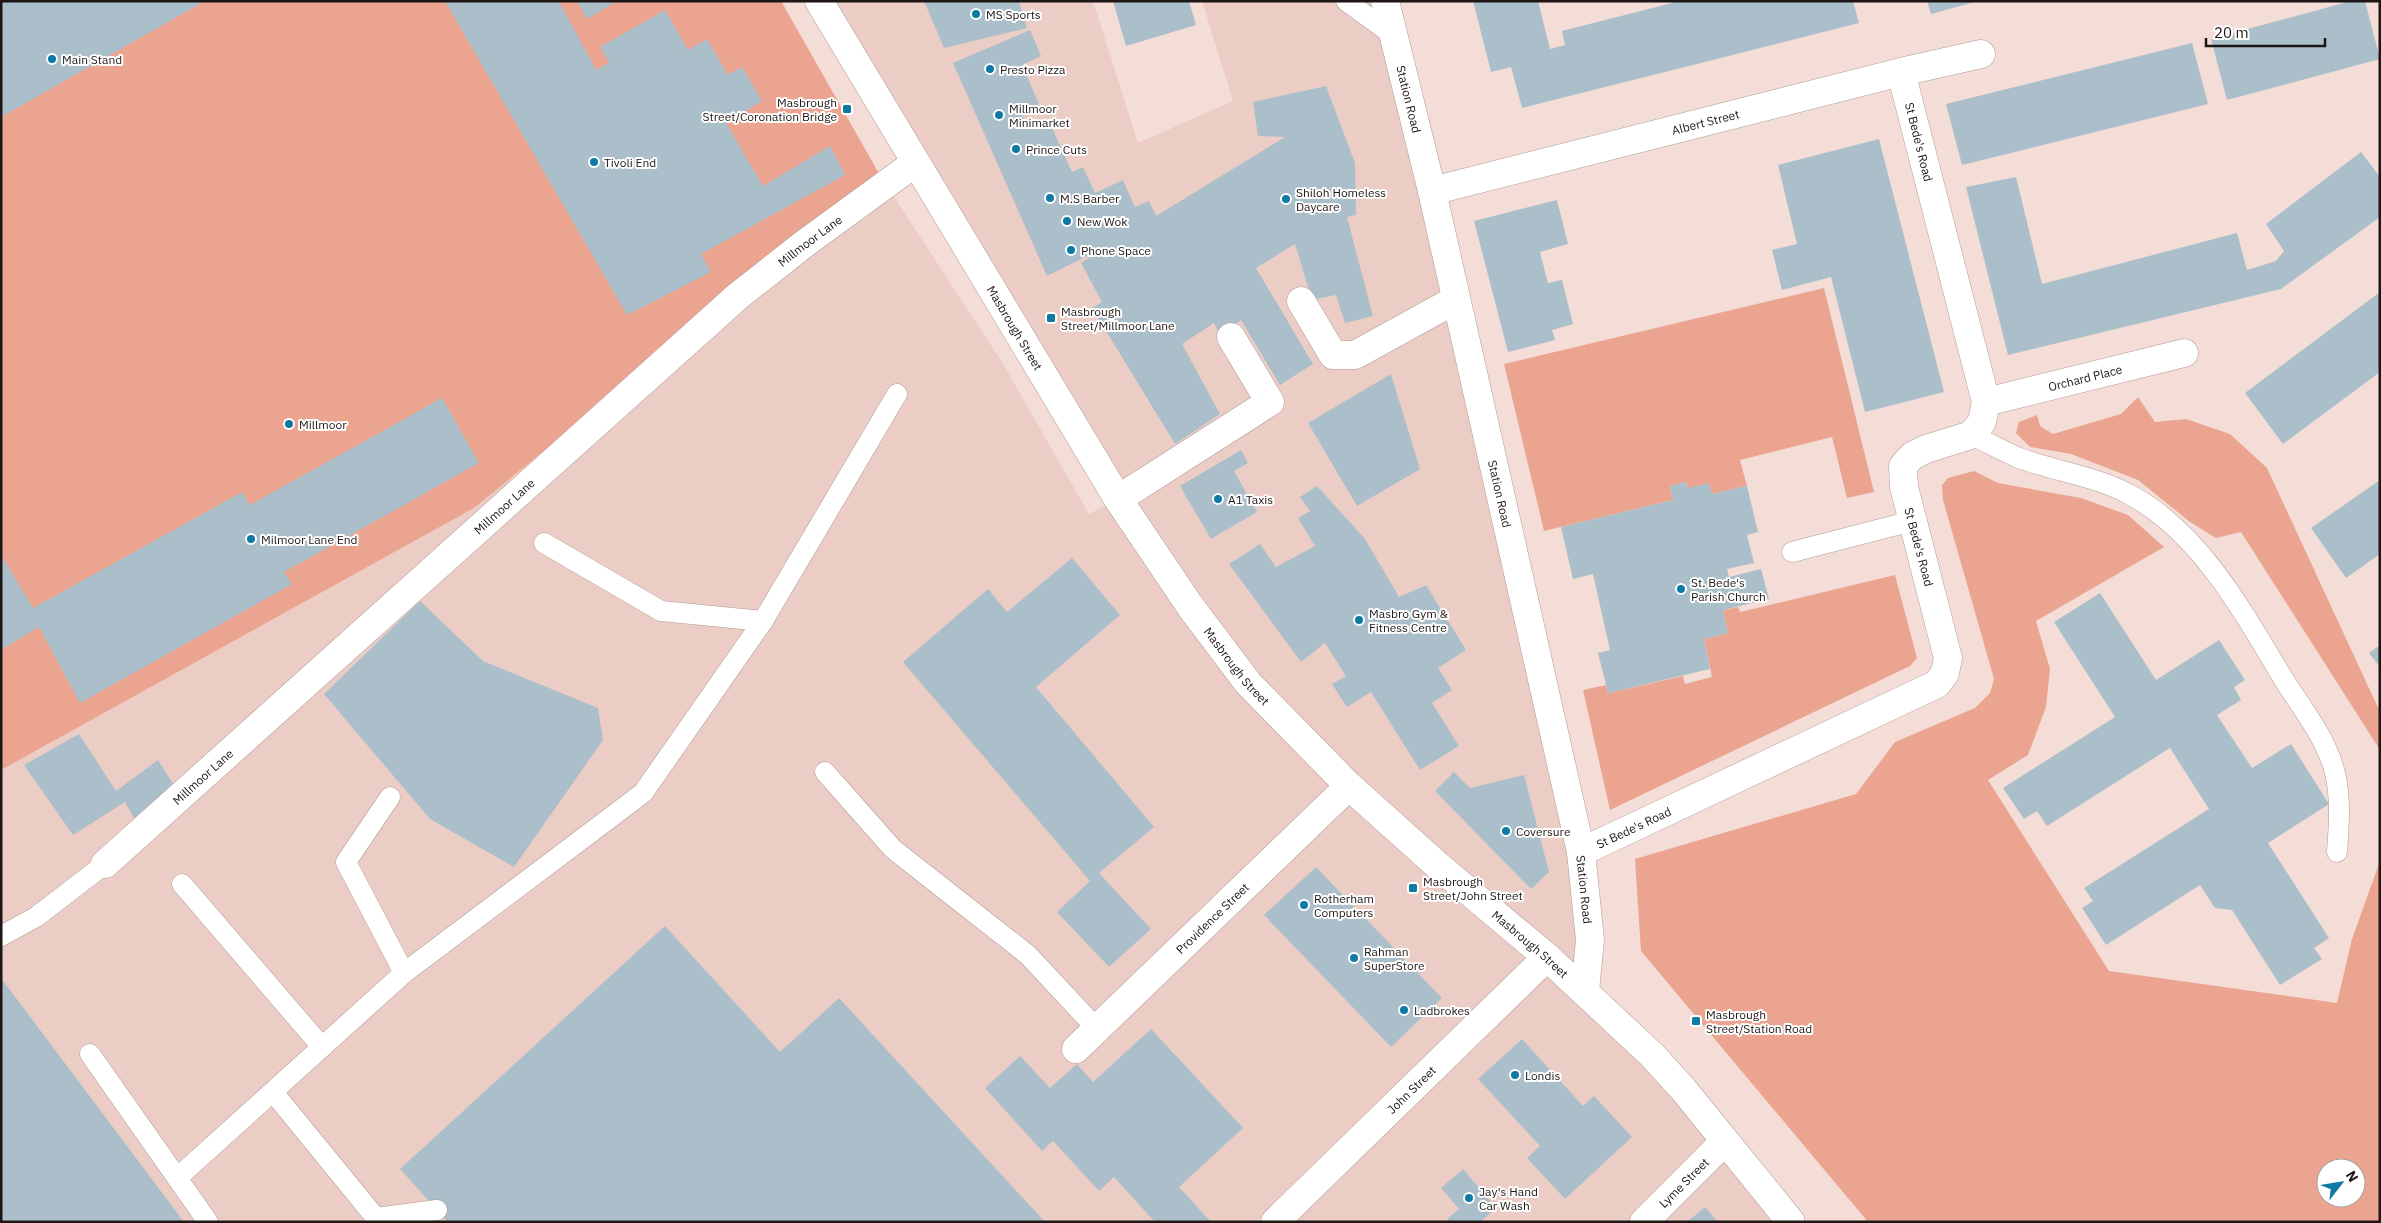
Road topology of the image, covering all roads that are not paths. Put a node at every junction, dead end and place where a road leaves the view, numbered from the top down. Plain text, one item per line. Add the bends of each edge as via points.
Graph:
1 (819, 1) edge
2 (1346, 1) edge
3 (1385, 1) edge
4 (1393, 34) junction
5 (1981, 54) dead end
6 (1901, 72) junction
7 (915, 163) junction
8 (1432, 191) junction
9 (1455, 300) junction
10 (1301, 301) dead end
11 (1231, 337) dead end
12 (2184, 353) dead end
13 (897, 394) dead end
14 (1986, 402) junction
15 (1971, 435) junction
16 (1118, 499) junction
17 (1912, 521) junction
18 (544, 542) dead end
19 (1792, 552) dead end
20 (764, 622) junction
21 (825, 772) dead end
22 (1349, 786) junction
23 (390, 797) dead end
24 (1581, 852) junction
25 (2337, 852) dead end
26 (106, 864) joint
27 (182, 884) dead end
28 (1, 936) edge
29 (1547, 957) junction
30 (404, 973) junction
31 (1585, 991) junction
32 (1097, 1028) junction
33 (322, 1047) junction
34 (1076, 1049) dead end
35 (90, 1054) dead end
36 (273, 1092) junction
37 (1724, 1142) junction
38 (177, 1178) junction
39 (437, 1210) dead end
40 (208, 1222) edge
41 (1275, 1222) edge
42 (1644, 1222) edge
43 (1791, 1222) edge

1 - 7 street, Masbrough Street
2 - 4 lane
3 - 4 street, Station Road
4 - 8 street, Station Road
5 - 6 street, Albert Street
6 - 8 street, Albert Street
6 - 14 street, St Bede's Road
7 - 16 street, Masbrough Street
7 - 26 street, Millmoor Lane via 738,296
8 - 9 street, Station Road
9 - 10 street via 1355,355 1333,355
9 - 24 street, Station Road
11 - 16 street via 1270,402
12 - 14 street, Orchard Place
13 - 20 lane
14 - 15 street via 1982,422
15 - 17 street, St Bede's Road via 1926,448 1903,466
15 - 25 lane via 2020,458 2125,492 2158,513 2191,544 2234,598 2320,737 2335,772 2339,800
16 - 22 street, Masbrough Street via 1190,606 1248,683
17 - 19 lane
17 - 24 street, St Bede's Road via 1948,658 1945,673 1937,684
18 - 20 lane via 662,610
20 - 30 lane via 643,793
21 - 32 lane via 893,849 1028,955
22 - 29 street, Masbrough Street
22 - 32 street, Providence Street
23 - 30 lane via 346,862
24 - 31 street, Station Road via 1590,940
26 - 28 lane via 36,917
27 - 33 lane
29 - 31 street, Masbrough Street
29 - 41 street, John Street
30 - 33 lane
31 - 37 street, Masbrough Street via 1683,1089
32 - 34 street, Providence Street
33 - 36 lane
35 - 38 lane
36 - 38 lane
36 - 39 lane via 376,1218
37 - 42 street, Lyme Street
37 - 43 street, Masbrough Street
38 - 40 lane

